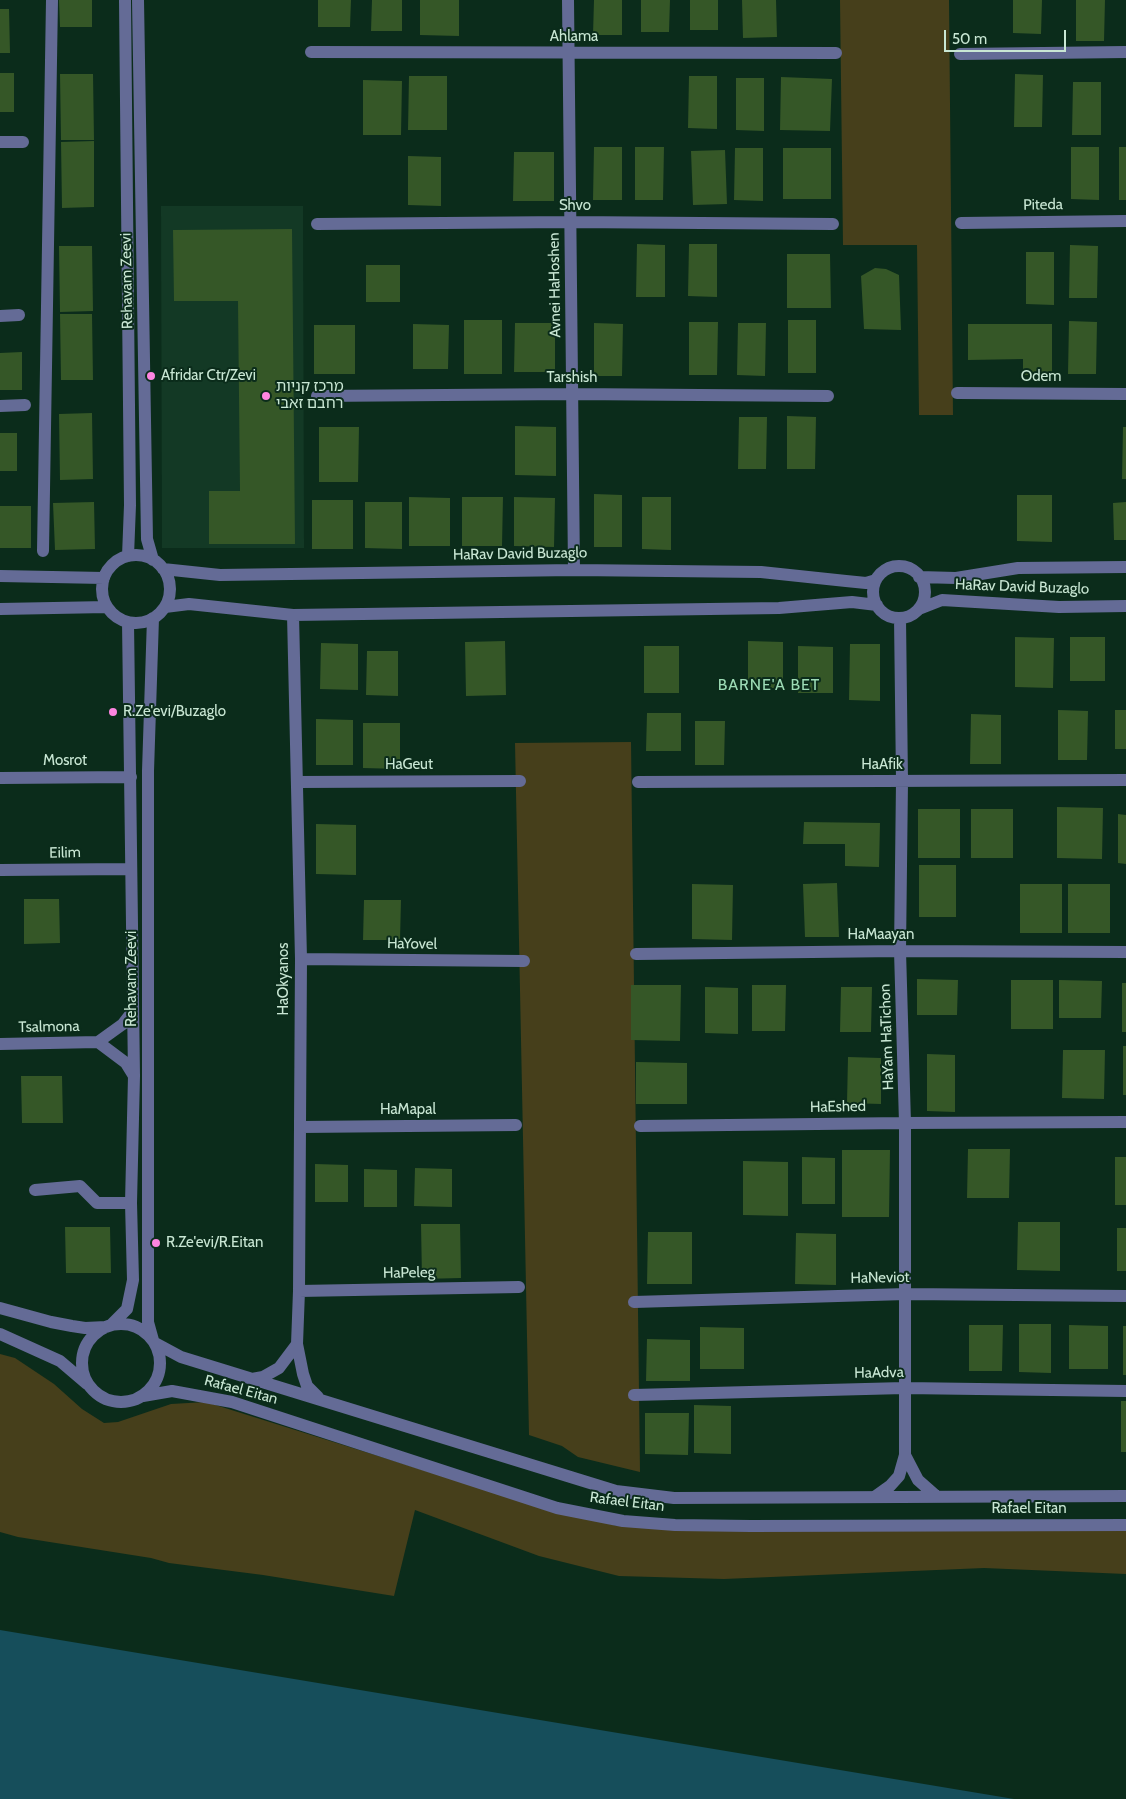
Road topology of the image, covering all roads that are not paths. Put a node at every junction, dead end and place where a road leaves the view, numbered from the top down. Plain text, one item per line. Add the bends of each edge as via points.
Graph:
1 (52, 0) edge
2 (125, 0) edge
3 (138, 0) edge
4 (568, 0) edge
5 (311, 52) dead end
6 (1126, 52) edge
7 (836, 53) dead end
8 (569, 54) junction
9 (960, 54) dead end
10 (0, 142) edge
11 (23, 142) dead end
12 (1126, 220) edge
13 (570, 222) junction
14 (961, 223) dead end
15 (317, 224) dead end
16 (833, 224) dead end
17 (20, 315) dead end
18 (0, 316) edge
19 (957, 393) dead end
20 (572, 394) junction
21 (1126, 394) edge
22 (317, 396) dead end
23 (828, 396) dead end
24 (0, 406) edge
25 (25, 406) dead end
26 (43, 551) dead end
27 (128, 556) junction
28 (153, 560) junction
29 (1126, 568) edge
30 (163, 569) junction
31 (574, 570) junction
32 (0, 576) edge
33 (919, 577) junction
34 (104, 578) junction
35 (876, 580) junction
36 (876, 605) junction
37 (1126, 606) edge
38 (108, 607) junction
39 (165, 607) junction
40 (919, 608) junction
41 (0, 609) edge
42 (293, 615) junction
43 (153, 618) junction
44 (900, 618) junction
45 (128, 622) junction
46 (131, 777) junction
47 (0, 778) edge
48 (1126, 780) edge
49 (520, 781) dead end
50 (902, 781) junction
51 (297, 782) junction
52 (638, 782) dead end
53 (130, 869) junction
54 (0, 870) edge
55 (900, 951) junction
56 (1126, 952) edge
57 (636, 954) dead end
58 (300, 959) junction
59 (524, 961) dead end
60 (133, 1011) junction
61 (98, 1042) junction
62 (0, 1044) edge
63 (134, 1076) junction
64 (1126, 1122) edge
65 (905, 1123) junction
66 (516, 1125) dead end
67 (300, 1126) junction
68 (640, 1126) dead end
69 (35, 1190) dead end
70 (130, 1203) junction
71 (519, 1287) dead end
72 (300, 1290) junction
73 (906, 1294) junction
74 (1126, 1296) edge
75 (634, 1302) dead end
76 (0, 1308) edge
77 (108, 1326) junction
78 (0, 1334) edge
79 (154, 1342) junction
80 (297, 1344) junction
81 (252, 1379) junction
82 (904, 1388) junction
83 (94, 1391) junction
84 (1126, 1391) edge
85 (634, 1395) dead end
86 (143, 1396) junction
87 (319, 1398) junction
88 (905, 1455) junction
89 (935, 1495) junction
90 (876, 1496) junction
91 (1126, 1496) edge
92 (1126, 1525) edge

1 - 26 street
2 - 27 street, Rehavam Zeevi
3 - 28 street, Rehavam Zeevi via 147,539
4 - 8 street, Avnei HaHoshen
5 - 8 street, Ahlama
6 - 9 street
7 - 8 street, Ahlama
8 - 13 street, Avnei HaHoshen
10 - 11 street
12 - 14 street, Piteda
13 - 15 street, Shvo
13 - 16 street, Shvo
13 - 20 street, Avnei HaHoshen
17 - 18 street
19 - 21 street, Odem
20 - 22 street, Tarshish
20 - 23 street, Tarshish
20 - 31 street, Avnei HaHoshen
24 - 25 street
27 - 28 street via 138,555
27 - 34 street via 111,566
28 - 30 street
29 - 33 street, HaRav David Buzaglo via 1018,568 956,578
30 - 31 street, HaRav David Buzaglo via 220,575
30 - 39 street via 170,588
31 - 35 street, HaRav David Buzaglo via 761,572 866,583
32 - 34 street
33 - 35 street via 913,570 896,566 888,568
33 - 40 street via 924,593
34 - 38 street via 102,592
35 - 36 street via 873,588
36 - 42 street via 852,602 779,608
36 - 44 street via 889,616
37 - 40 street, HaRav David Buzaglo via 1059,607 942,600
38 - 41 street
38 - 45 street
39 - 42 street via 189,604
39 - 43 street
40 - 44 street via 913,614
42 - 51 street, HaOkyanos
43 - 45 street
43 - 79 street, Rehavam Zeevi via 148,771 148,1322
44 - 50 street, HaYam HaTichon
45 - 46 street, Rehavam Zeevi
46 - 47 street, Mosrot
46 - 53 street, Rehavam Zeevi
48 - 50 street, HaAfik
49 - 51 street, HaGeut
50 - 52 street, HaAfik
50 - 55 street, HaYam HaTichon
51 - 58 street, HaOkyanos
53 - 54 street, Eilim
53 - 60 street, Rehavam Zeevi
55 - 56 street, HaMaayan
55 - 57 street, HaMaayan
55 - 65 street, HaYam HaTichon
58 - 59 street, HaYovel
58 - 67 street, HaOkyanos
60 - 61 street, Tsalmona via 123,1024
60 - 63 street, Rehavam Zeevi
61 - 62 street, Tsalmona
61 - 63 street, Tsalmona via 126,1063
63 - 70 street, Rehavam Zeevi
64 - 65 street, HaEshed
65 - 68 street, HaEshed
65 - 73 street, HaYam HaTichon
66 - 67 street, HaMapal
67 - 72 street, HaOkyanos
69 - 70 street via 80,1186 97,1203
70 - 77 street, Rehavam Zeevi via 133,1280 127,1309
71 - 72 street, HaPeleg
72 - 80 street, HaOkyanos
73 - 74 street, HaNeviot
73 - 75 street, HaNeviot
73 - 82 street, HaYam HaTichon
76 - 77 street via 72,1326
77 - 79 street via 125,1324 138,1327
77 - 83 street via 89,1341 83,1359 84,1375
78 - 83 street via 60,1361
79 - 81 street, Rafael Eitan via 181,1356
79 - 86 street via 160,1371 155,1383
80 - 81 street via 279,1368
80 - 87 street, HaOkyanos via 307,1386
81 - 87 street, Rafael Eitan
82 - 84 street, HaAdva
82 - 85 street, HaAdva
82 - 88 street, HaYam HaTichon
83 - 86 street via 118,1402
86 - 92 street, Rafael Eitan via 172,1391 232,1402 557,1508 623,1521 752,1526
87 - 90 street, Rafael Eitan via 616,1491 674,1498
88 - 89 street, HaYam HaTichon via 918,1480
88 - 90 street, HaYam HaTichon via 899,1476
89 - 90 street, Rafael Eitan
89 - 91 street, Rafael Eitan

